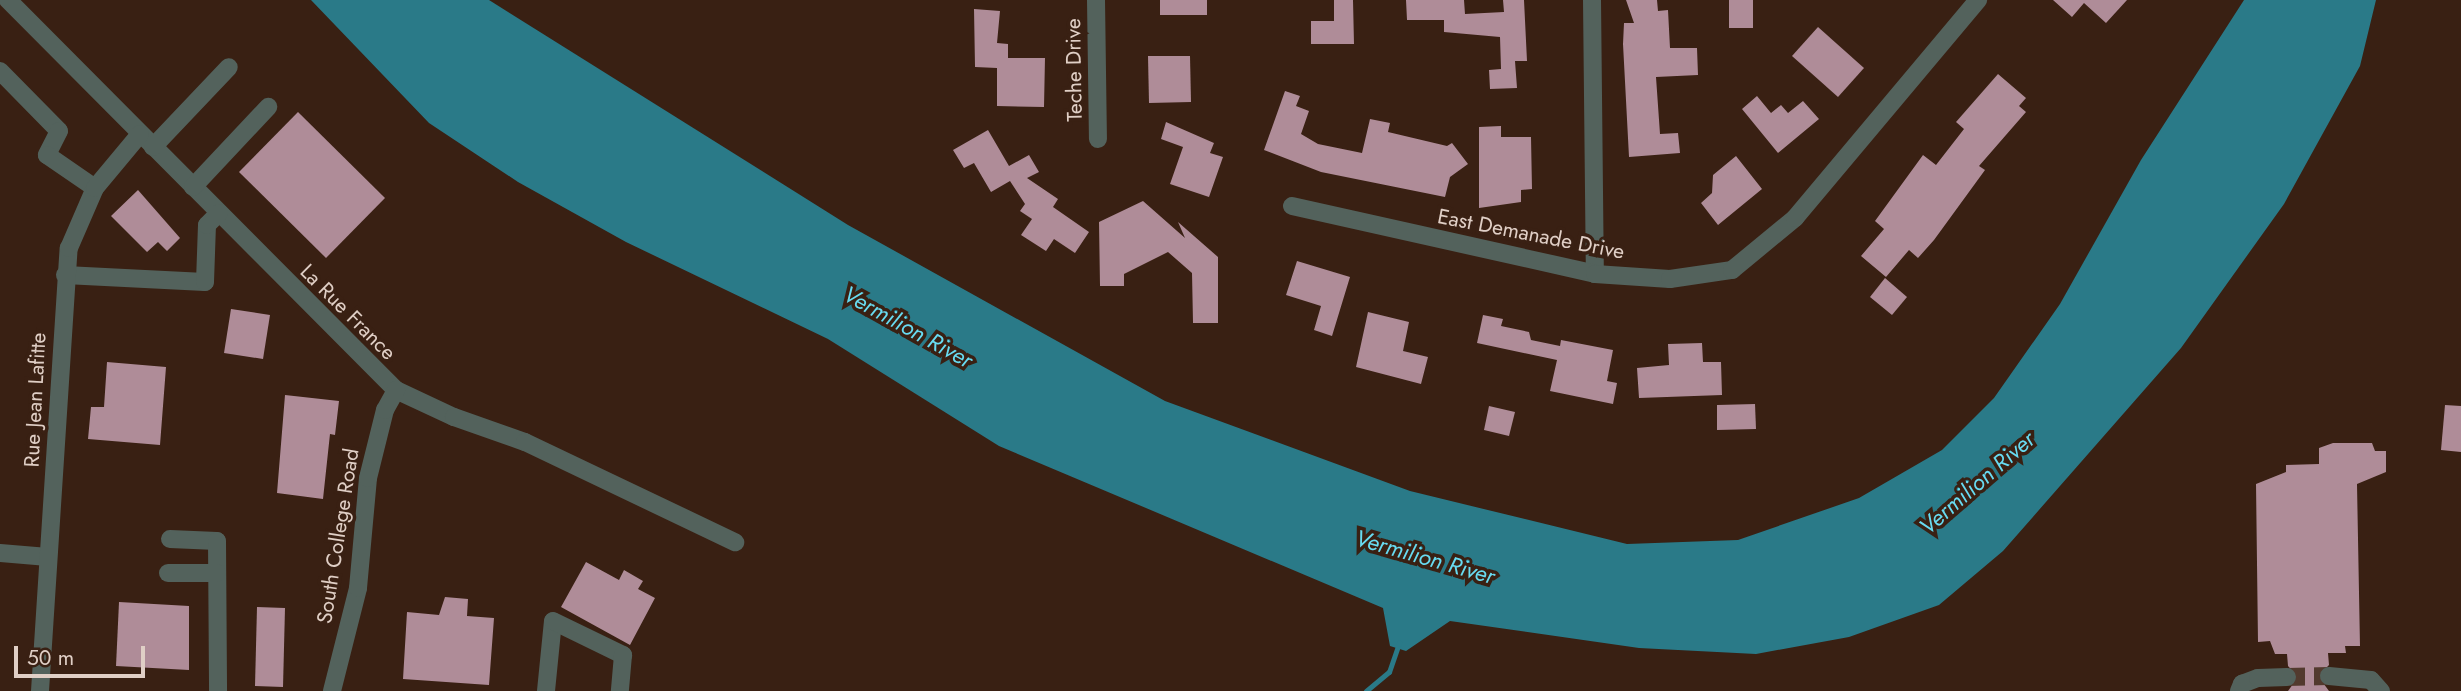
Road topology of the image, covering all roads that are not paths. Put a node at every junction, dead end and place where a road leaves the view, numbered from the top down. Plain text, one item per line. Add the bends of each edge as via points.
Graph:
1 (8, 0) edge
2 (1096, 0) edge
3 (1592, 0) edge
4 (1978, 0) edge
5 (229, 67) dead end
6 (0, 72) edge
7 (268, 107) dead end
8 (1098, 139) dead end
9 (147, 140) junction
10 (192, 187) junction
11 (95, 188) junction
12 (1292, 206) dead end
13 (219, 214) junction
14 (1595, 274) junction
15 (65, 275) junction
16 (396, 390) junction
17 (170, 539) dead end
18 (735, 542) dead end
19 (0, 553) edge
20 (48, 557) junction
21 (168, 573) dead end
22 (217, 573) junction
23 (2287, 677) tunnel mouth
24 (2329, 677) tunnel mouth
25 (40, 691) edge
26 (218, 691) edge
27 (332, 691) edge
28 (546, 691) edge
29 (620, 691) edge
30 (2239, 691) edge
31 (2381, 691) edge

1 - 9 street, La Rue France
2 - 8 street, Teche Drive
3 - 14 street
4 - 14 street, East Demanade Drive via 1818,192 1747,262 1708,276 1649,279
5 - 9 street, Rue Jean Lafitte
6 - 11 street via 59,131 47,155
7 - 10 street
9 - 10 street, La Rue France
9 - 11 street, Rue Jean Lafitte
10 - 13 street, La Rue France
11 - 15 street, Rue Jean Lafitte via 77,222
12 - 14 street, East Demanade Drive
13 - 15 street via 207,225 205,282
13 - 16 street, La Rue France
15 - 20 street, Rue Jean Lafitte
16 - 18 street, La Rue France via 453,417 525,442
16 - 27 street, South College Road via 375,444 358,588
17 - 22 street via 217,541
19 - 20 street
20 - 25 street, Rue Jean Lafitte
21 - 22 street
22 - 26 street
23 - 30 street via 2258,678 2242,684
24 - 31 street via 2371,680
28 - 29 street via 553,621 623,655

